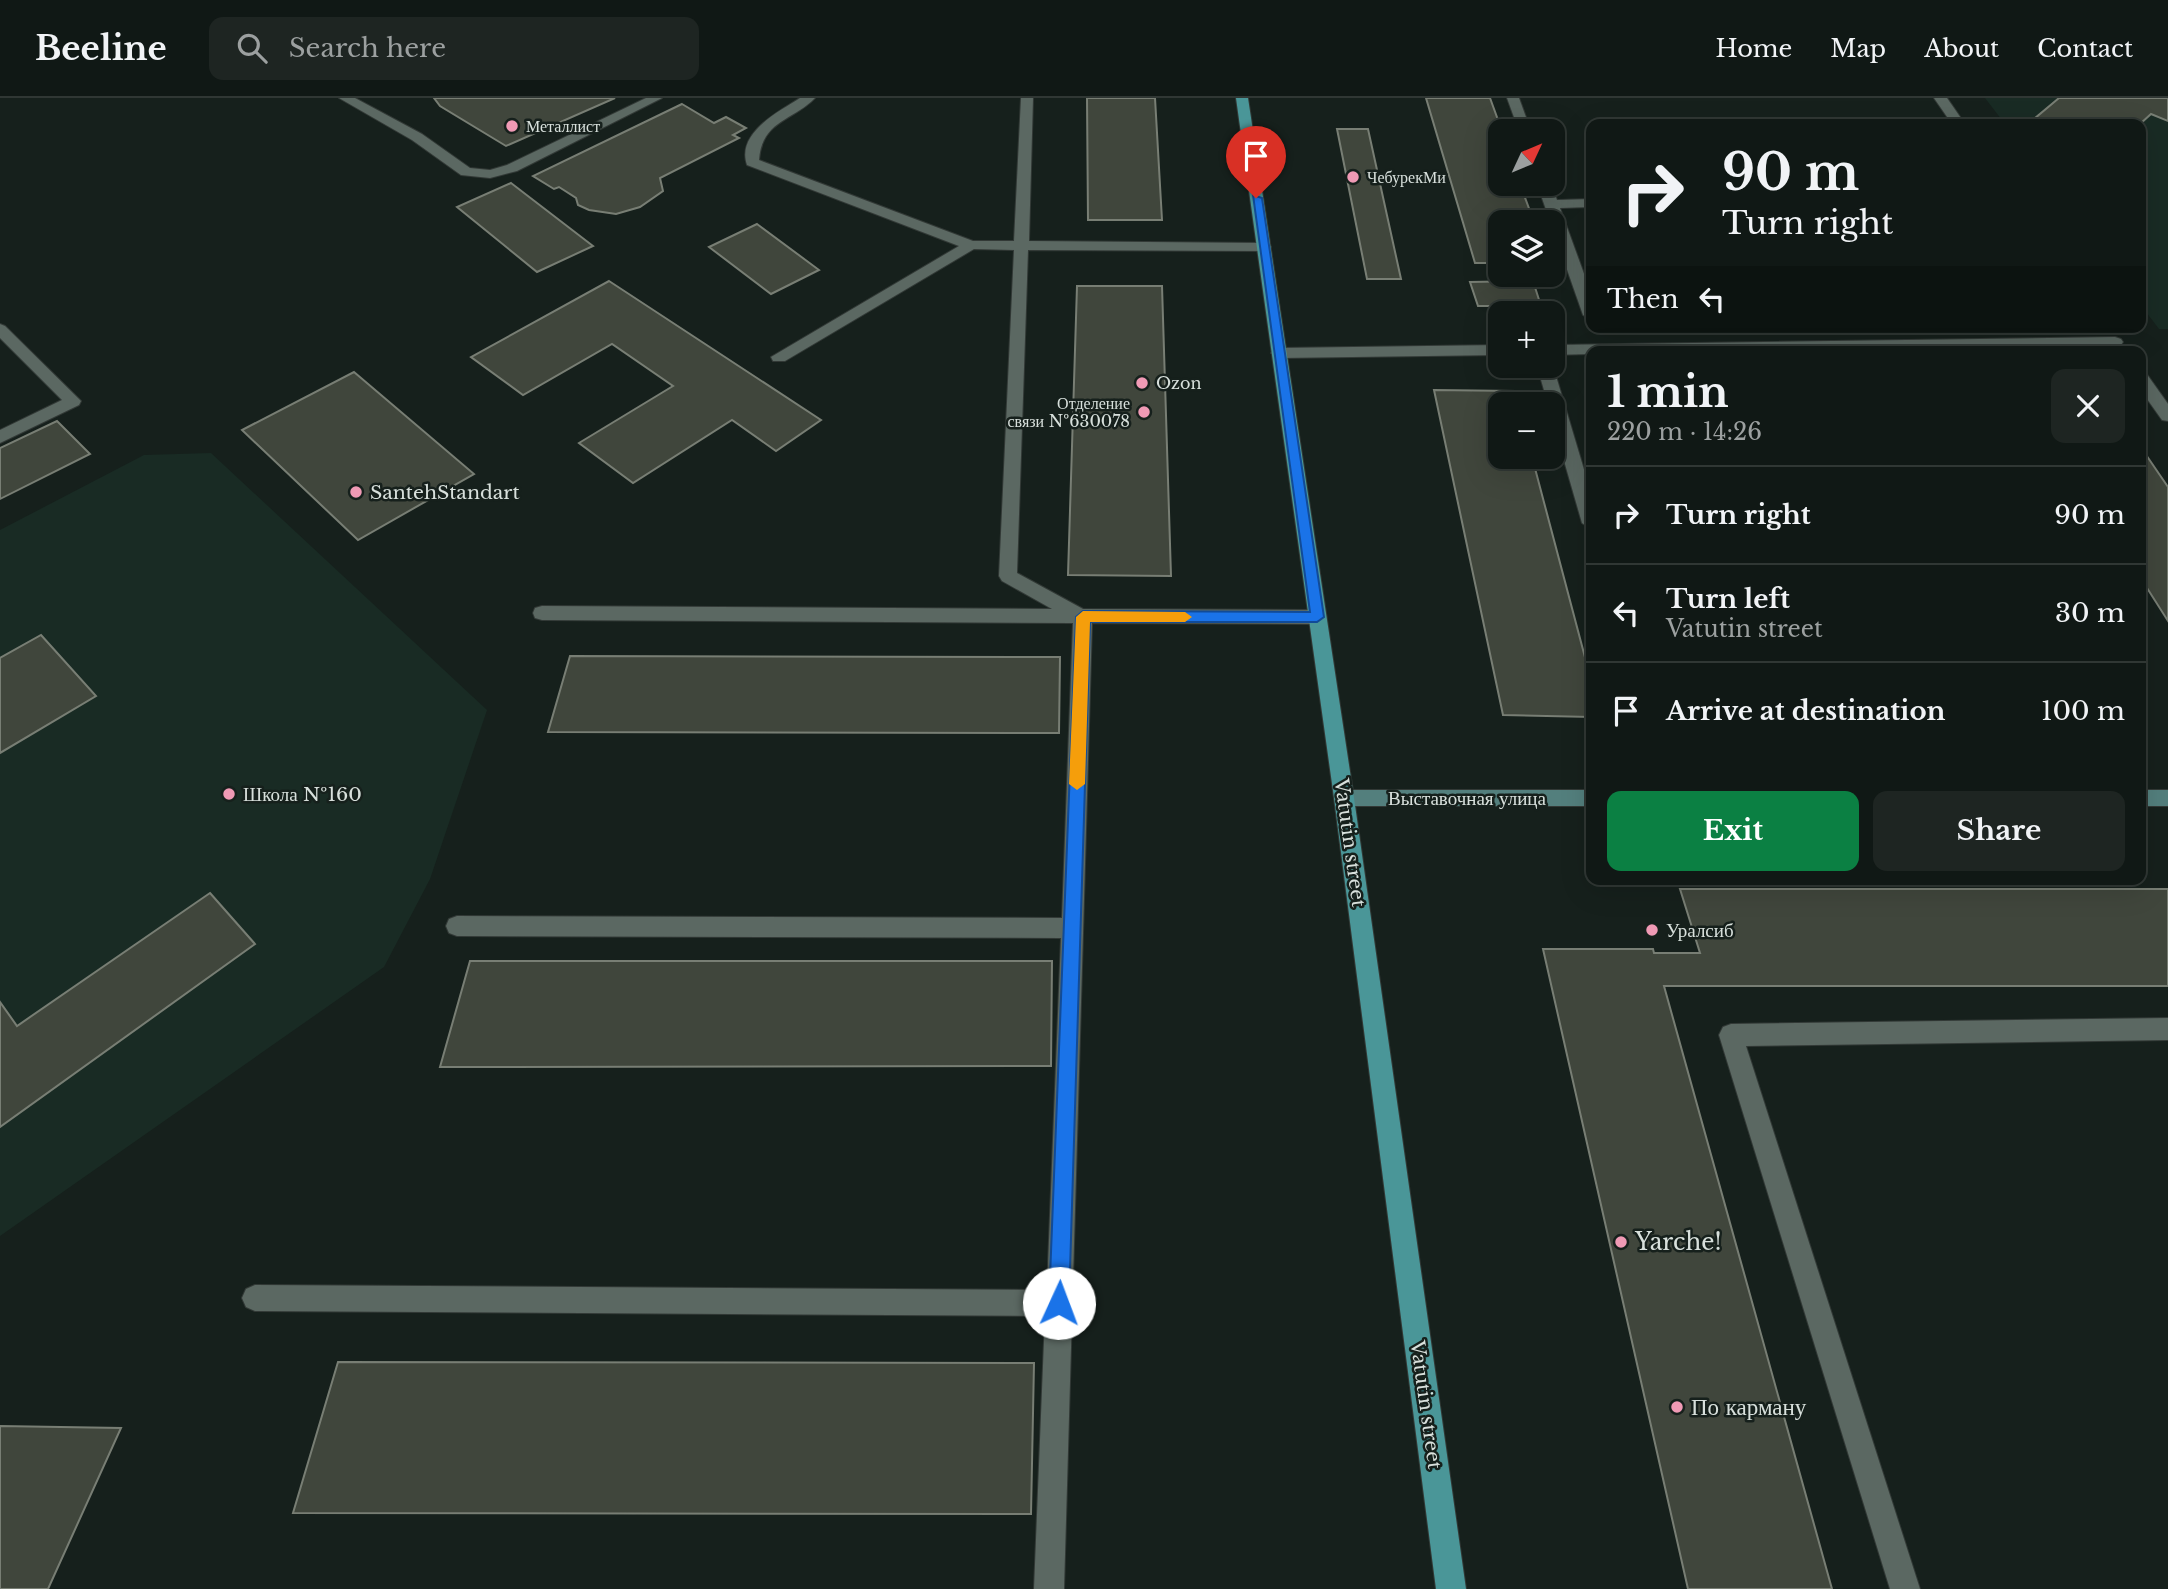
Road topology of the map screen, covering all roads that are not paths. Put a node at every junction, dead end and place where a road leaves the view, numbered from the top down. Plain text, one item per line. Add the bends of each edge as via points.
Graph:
1 (345, 98) edge
2 (656, 98) edge
3 (808, 98) edge
4 (1027, 98) edge
5 (1242, 98) edge
6 (1513, 98) edge
7 (1940, 98) edge
8 (1521, 119) edge
9 (1955, 119) edge
10 (1548, 196) edge
11 (1586, 203) edge
12 (1551, 204) junction
13 (971, 245) junction
14 (1022, 245) junction
15 (1264, 247) junction
16 (1586, 301) edge
17 (0, 329) edge
18 (1693, 346) edge
19 (1565, 348) edge
20 (1488, 350) edge
21 (1279, 353) junction
22 (779, 357) dead end
23 (1549, 378) edge
24 (2146, 385) edge
25 (2168, 416) edge
26 (0, 437) edge
27 (1586, 506) edge
28 (542, 613) dead end
29 (1083, 617) junction
30 (1317, 617) junction
31 (1586, 798) edge
32 (2146, 798) edge
33 (2168, 798) edge
34 (1344, 799) junction
35 (457, 926) dead end
36 (1072, 928) junction
37 (2168, 1029) edge
38 (256, 1298) dead end
39 (1059, 1303) junction
40 (1049, 1589) edge
41 (1451, 1589) edge
42 (1905, 1589) edge

1 - 2 lane via 416,137 466,172 490,174 512,168
3 - 13 lane via 760,130 752,162
4 - 14 lane
5 - 15 main road, Vatutin street
6 - 8 lane
7 - 9 lane
10 - 12 lane
11 - 12 lane
12 - 16 lane
13 - 14 lane
13 - 22 lane
14 - 15 lane
14 - 29 lane via 1009,576
15 - 21 main road, Vatutin street
17 - 26 lane via 73,401
18 - 19 lane
20 - 21 lane
21 - 30 main road, Vatutin street
23 - 27 lane
24 - 25 lane
28 - 29 lane
29 - 30 lane
29 - 36 lane
30 - 34 main road, Vatutin street
31 - 34 street, Выставочная улица
32 - 33 street
34 - 41 main road, Vatutin street
35 - 36 lane
36 - 39 lane
37 - 42 lane via 1731,1035
38 - 39 lane
39 - 40 lane

